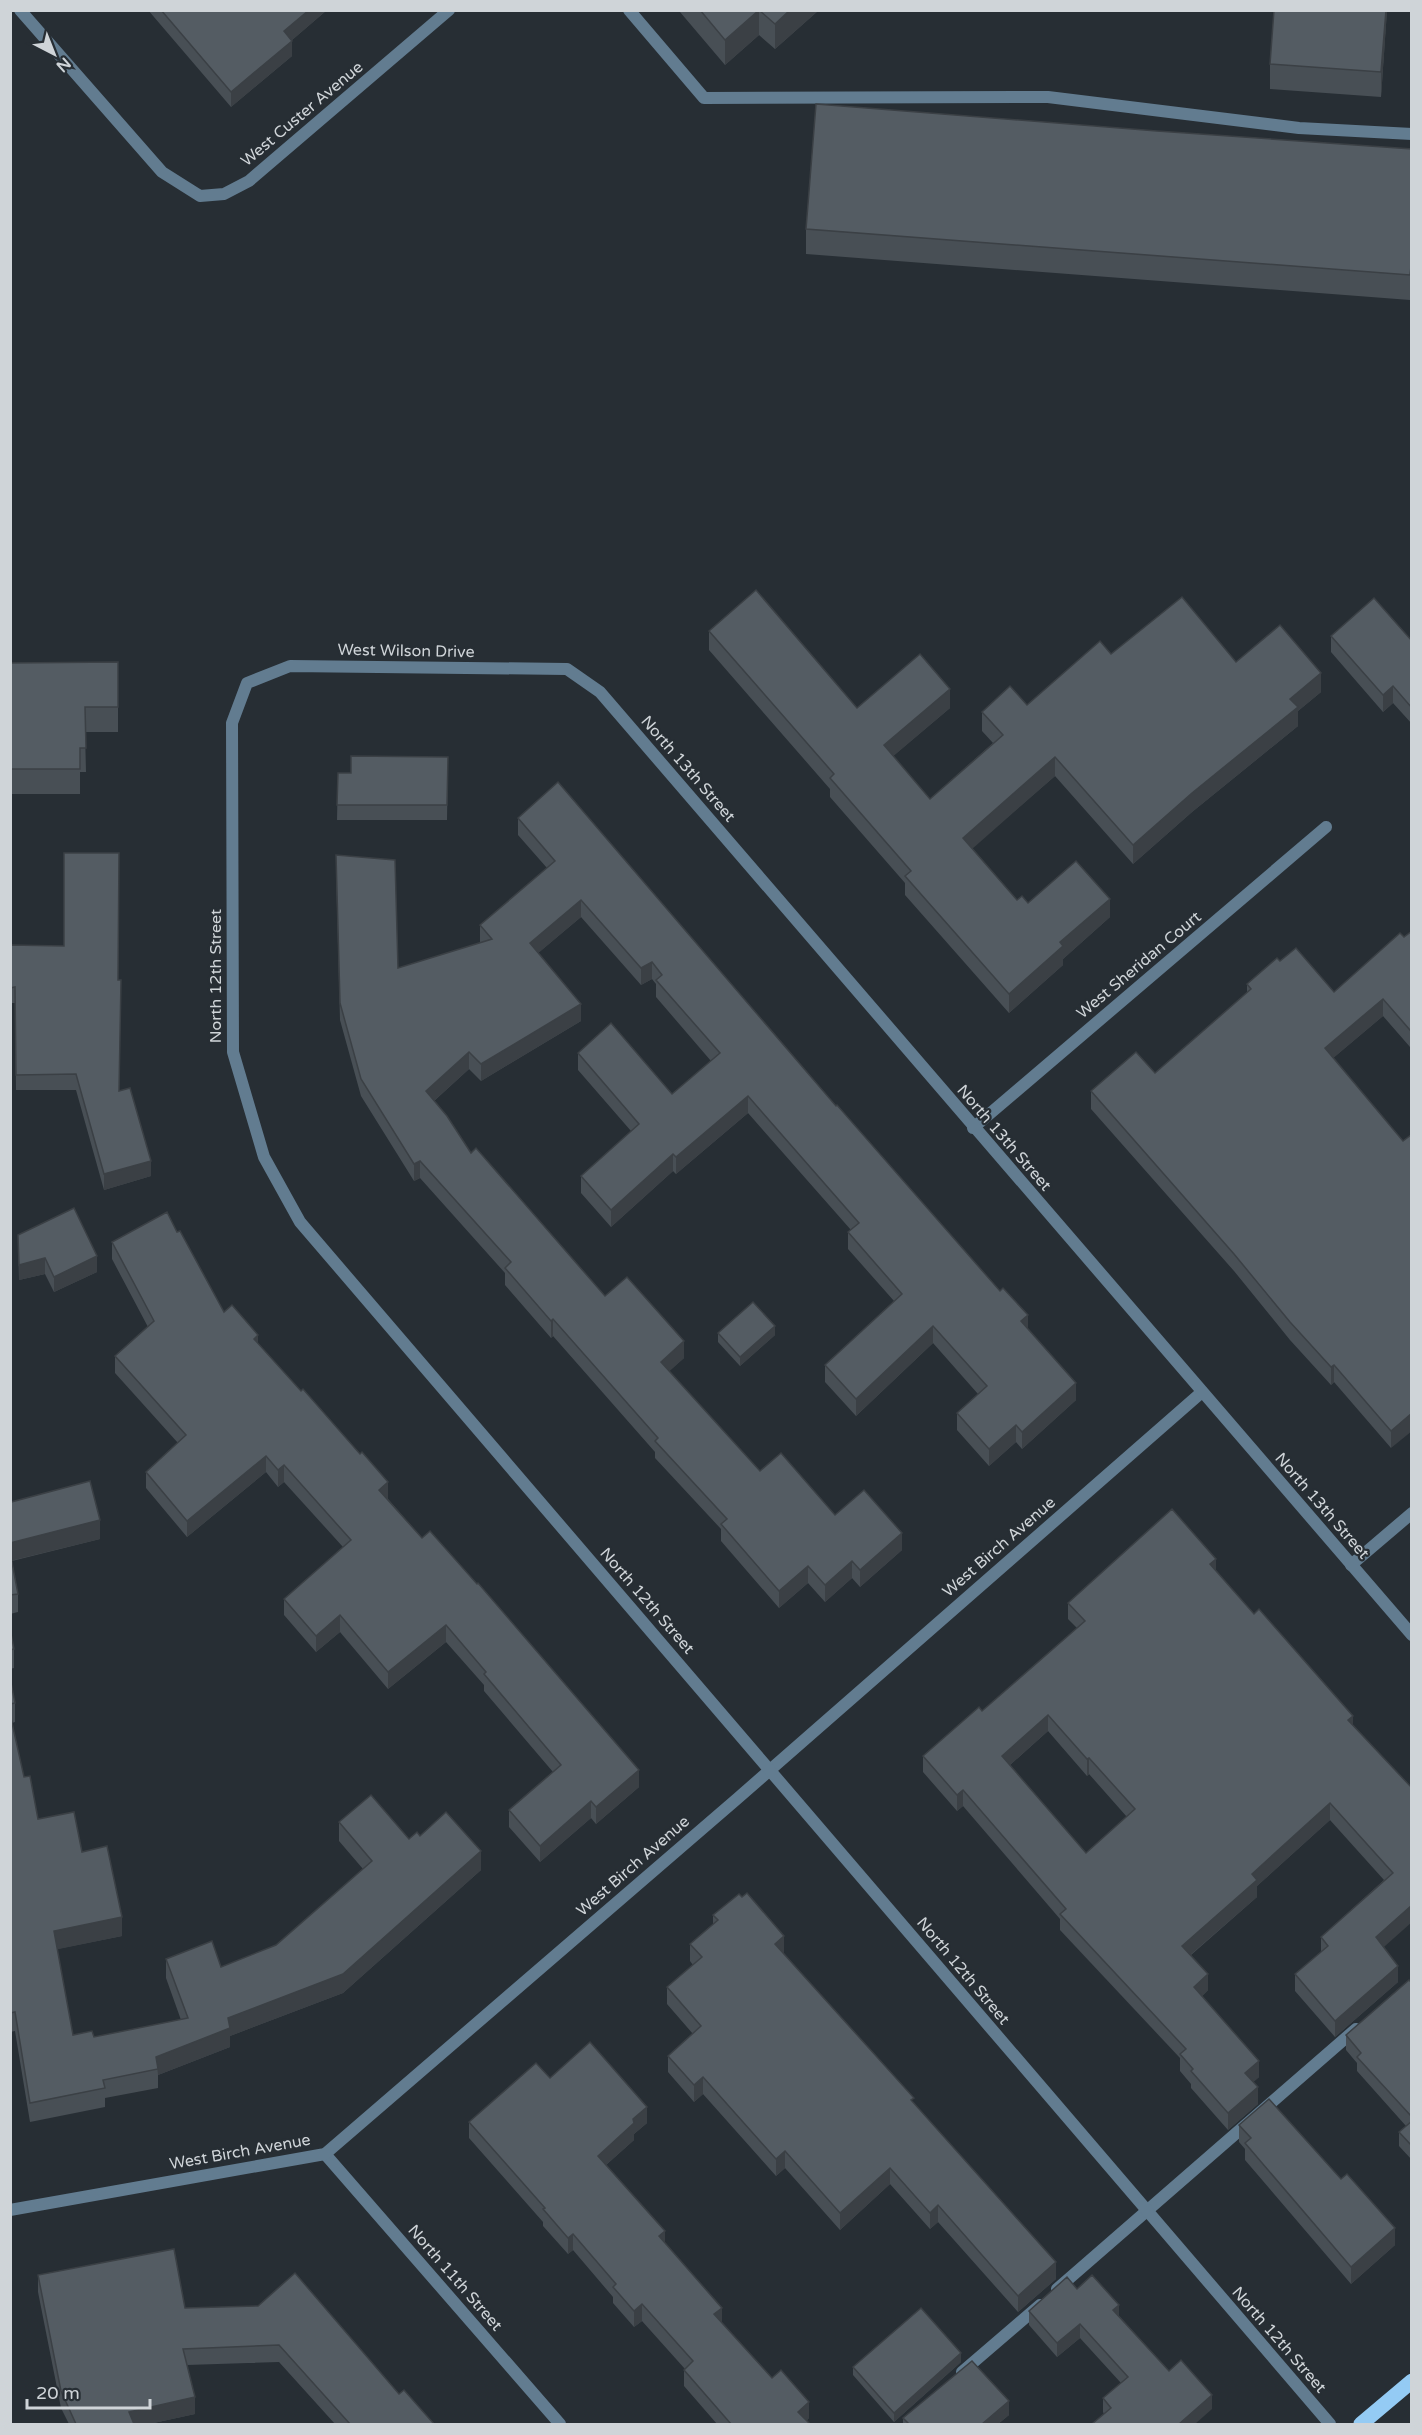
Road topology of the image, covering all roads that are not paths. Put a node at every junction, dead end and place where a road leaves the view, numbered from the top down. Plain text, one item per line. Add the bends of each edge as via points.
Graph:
1 (20, 10) edge
2 (450, 10) edge
3 (629, 10) edge
4 (1412, 135) edge
5 (567, 669) joint
6 (247, 683) joint
7 (1326, 827) dead end
8 (973, 1128) junction
9 (1202, 1392) junction
10 (1412, 1513) edge
11 (1351, 1565) junction
12 (1412, 1635) edge
13 (771, 1769) junction
14 (1367, 2019) edge
15 (325, 2154) junction
16 (10, 2210) edge
17 (1146, 2212) junction
18 (956, 2378) edge
19 (1412, 2381) edge
20 (560, 2424) edge
21 (1330, 2424) edge
22 (1361, 2424) edge

1 - 2 street, West Custer Avenue via 162,172 200,196 224,194 249,181
3 - 4 street via 704,98 1048,97 1299,128
5 - 6 street, West Wilson Drive via 290,666
5 - 8 street, North 13th Street via 600,692
6 - 13 street, North 12th Street via 232,723 233,1052 264,1157 300,1222
7 - 8 street, West Sheridan Court
8 - 9 street, North 13th Street
9 - 11 street, North 13th Street
9 - 13 street, West Birch Avenue
10 - 11 street
11 - 12 street, North 13th Street
13 - 15 street, West Birch Avenue
13 - 17 street, North 12th Street
14 - 17 street
15 - 16 street, West Birch Avenue
15 - 20 street, North 11th Street
17 - 18 street
17 - 21 street, North 12th Street
19 - 22 main road

